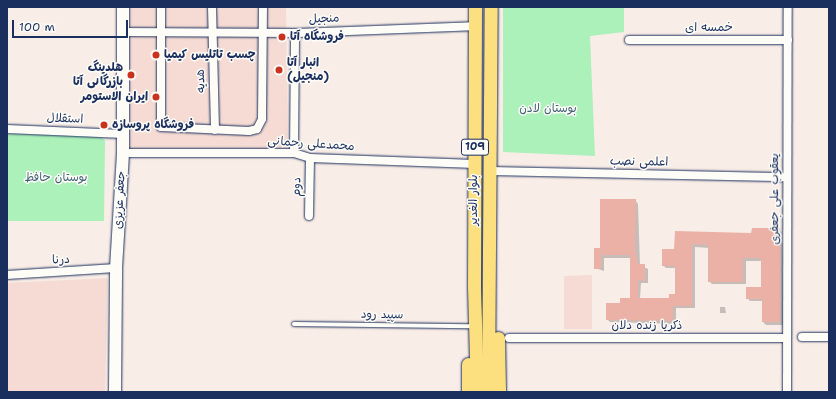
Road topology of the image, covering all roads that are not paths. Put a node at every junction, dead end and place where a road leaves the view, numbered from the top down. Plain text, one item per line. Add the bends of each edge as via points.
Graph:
1 (123, 7) edge
2 (160, 7) edge
3 (212, 7) edge
4 (263, 7) edge
5 (475, 7) edge
6 (491, 7) edge
7 (788, 7) edge
8 (475, 26) junction
9 (212, 31) junction
10 (123, 32) junction
11 (160, 32) junction
12 (263, 33) junction
13 (295, 33) junction
14 (630, 40) dead end
15 (788, 40) junction
16 (7, 129) edge
17 (215, 130) junction
18 (123, 134) junction
19 (122, 153) junction
20 (294, 153) junction
21 (310, 158) junction
22 (474, 164) junction
23 (491, 171) junction
24 (787, 177) junction
25 (309, 216) dead end
26 (116, 268) junction
27 (491, 269) junction
28 (7, 275) edge
29 (474, 286) junction
30 (294, 324) dead end
31 (470, 326) junction
32 (802, 337) dead end
33 (829, 337) edge
34 (509, 338) dead end
35 (786, 338) junction
36 (115, 392) edge
37 (468, 392) edge
38 (477, 392) edge
39 (488, 392) edge
40 (499, 392) edge
41 (787, 392) edge

1 - 10 street, جعفر عزیزی
2 - 11 street
3 - 9 street, هدیه
4 - 12 street
5 - 8 main road, بلوار الغدیر / 109
6 - 23 main road, بلوار الغدیر / 109
7 - 15 street, یعقوب علی جعفری
8 - 13 street, منجیل
8 - 22 main road, بلوار الغدیر / 109
9 - 11 street
9 - 12 street
9 - 17 street, هدیه
10 - 11 street
10 - 18 street, جعفر عزیزی
11 - 17 street via 160,127
12 - 13 street
12 - 17 street via 260,126 249,131
13 - 20 street, منجیل
14 - 15 street, خمسه ای
15 - 24 street, یعقوب علی جعفری
16 - 18 street, استقلال
18 - 19 street, جعفر عزیزی
19 - 20 street, محمدعلی رحمانی
19 - 26 street, جعفر عزیزی
20 - 21 street, محمدعلی رحمانی
21 - 22 street, محمدعلی رحمانی
21 - 25 street, دوم
22 - 29 main road, بلوار الغدیر / 109
23 - 24 street, اعلمی نصب
23 - 27 main road, بلوار الغدیر / 109
24 - 35 street, یعقوب علی جعفری
26 - 28 street, درنا
26 - 36 street, جعفر عزیزی
27 - 39 main road, بلوار الغدیر / 109
27 - 40 main road via 497,328
29 - 31 main road
29 - 38 main road, بلوار الغدیر / 109
30 - 31 lane, سپید رود
31 - 37 main road
32 - 33 street
34 - 35 street, ذکریا زنده دلان
35 - 41 street, یعقوب علی جعفری

